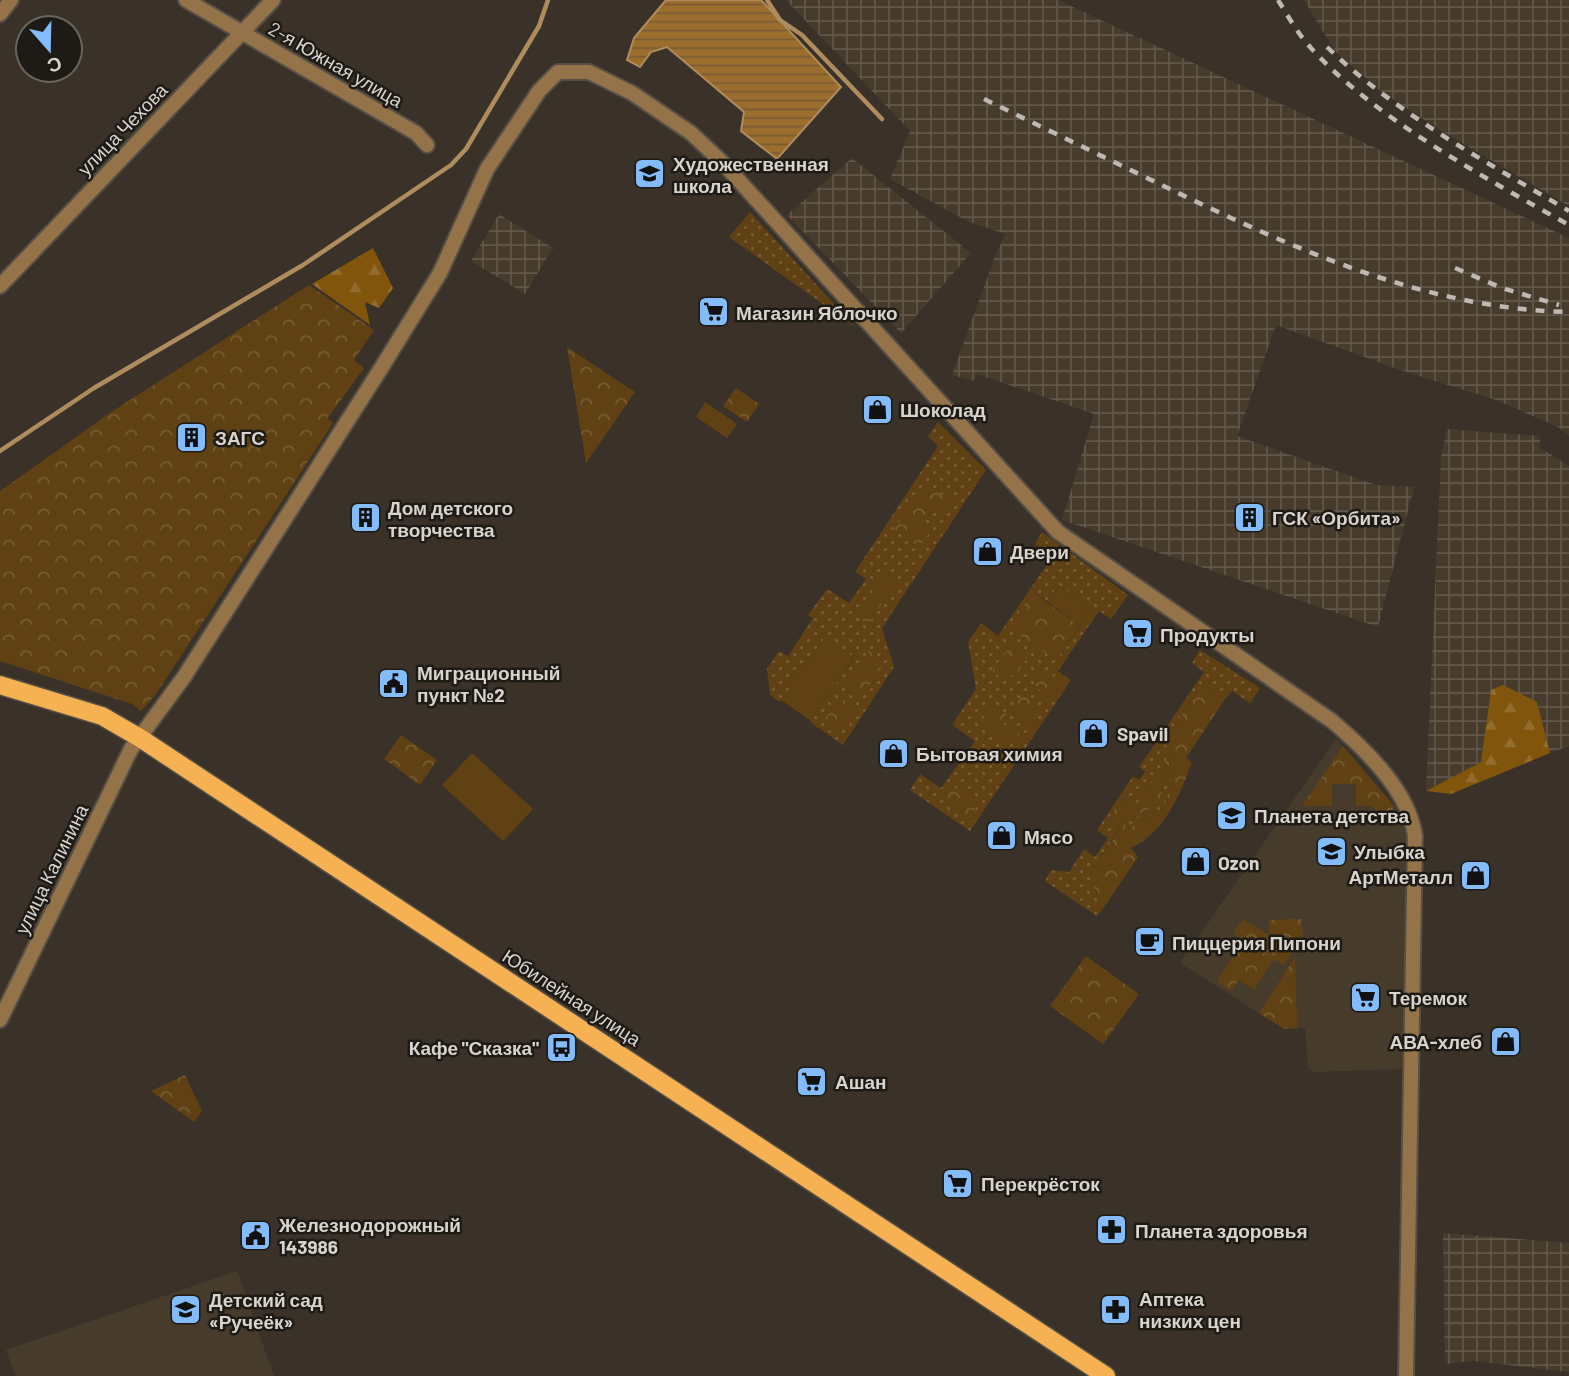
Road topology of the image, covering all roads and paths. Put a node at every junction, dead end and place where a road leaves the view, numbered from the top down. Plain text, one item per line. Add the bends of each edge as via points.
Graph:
1 (12, 0) edge
2 (187, 0) edge
3 (274, 0) edge
4 (0, 14) edge
5 (242, 32) junction
6 (427, 145) dead end
7 (0, 286) edge
8 (0, 685) edge
9 (140, 738) junction
10 (0, 1020) edge
11 (1106, 1376) edge
12 (1406, 1376) edge

1 - 4 street
2 - 5 street, 2-я Южная улица
3 - 5 street, улица Чехова
5 - 6 street, 2-я Южная улица via 416,133
5 - 7 street, улица Чехова
8 - 9 main road, Юбилейная улица via 102,716
9 - 10 street, улица Калинина
9 - 11 main road, Юбилейная улица
9 - 12 street, улица Калинина via 184,677 440,273 486,169 531,101 558,72 579,71 603,78 691,133 723,163 1058,532 1332,721 1358,744 1404,802 1415,836

